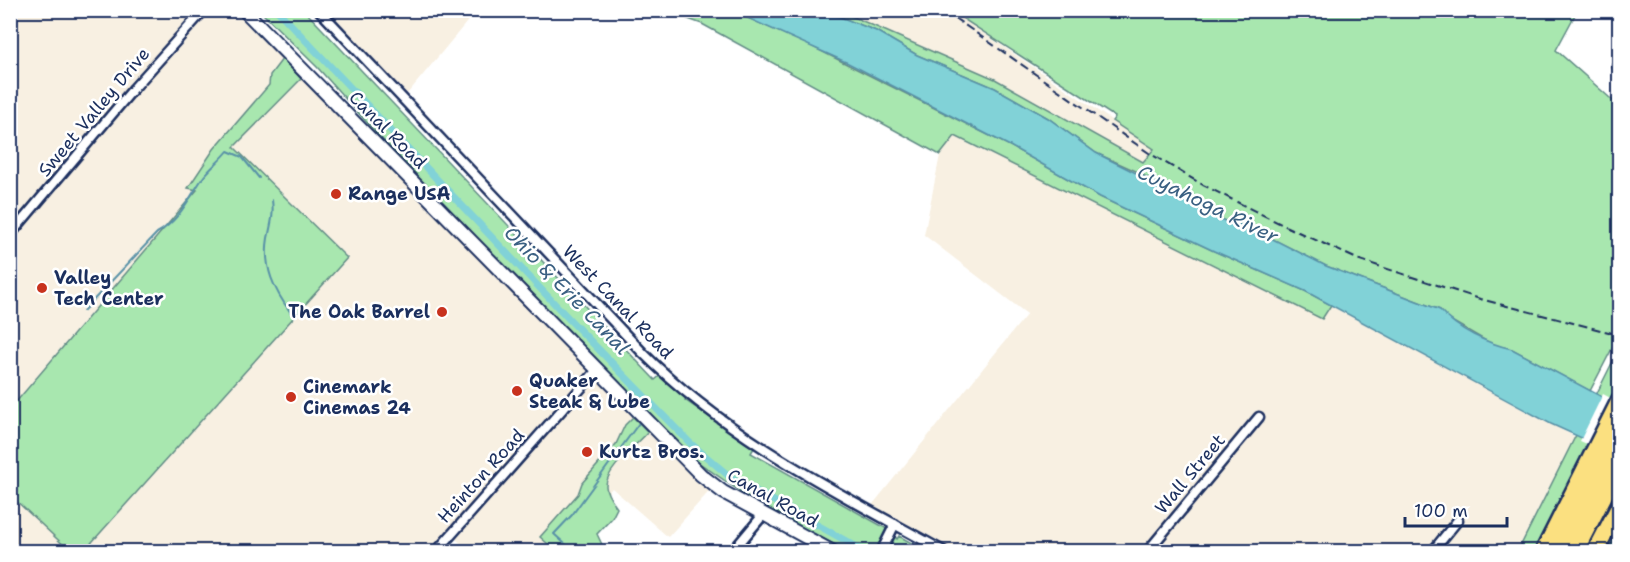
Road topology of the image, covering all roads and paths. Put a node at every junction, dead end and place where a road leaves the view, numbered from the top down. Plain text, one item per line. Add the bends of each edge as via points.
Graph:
1 (204, 10) edge
2 (244, 10) edge
3 (319, 10) edge
4 (10, 235) edge
5 (598, 369) junction
6 (1620, 399) edge
7 (1258, 417) dead end
8 (1620, 432) edge
9 (1620, 465) edge
10 (1620, 504) edge
11 (763, 515) junction
12 (1458, 520) dead end
13 (895, 524) junction
14 (883, 548) edge
15 (436, 552) edge
16 (732, 552) edge
17 (833, 552) edge
18 (945, 552) edge
19 (1147, 552) edge
20 (1432, 552) edge
21 (1544, 552) edge
22 (1559, 552) edge
23 (1575, 552) edge
24 (1595, 552) edge

1 - 4 street, Sweet Valley Drive
2 - 5 main road, Canal Road
3 - 13 street, West Canal Road via 680,388 742,436
5 - 11 main road, Canal Road via 701,475
5 - 15 street, Heinton Road
6 - 21 highway
7 - 19 street, Wall Street
8 - 22 highway
9 - 23 highway
10 - 24 highway
11 - 16 street
11 - 17 main road, Canal Road
12 - 20 street
13 - 14 street
13 - 18 street, West Canal Road

